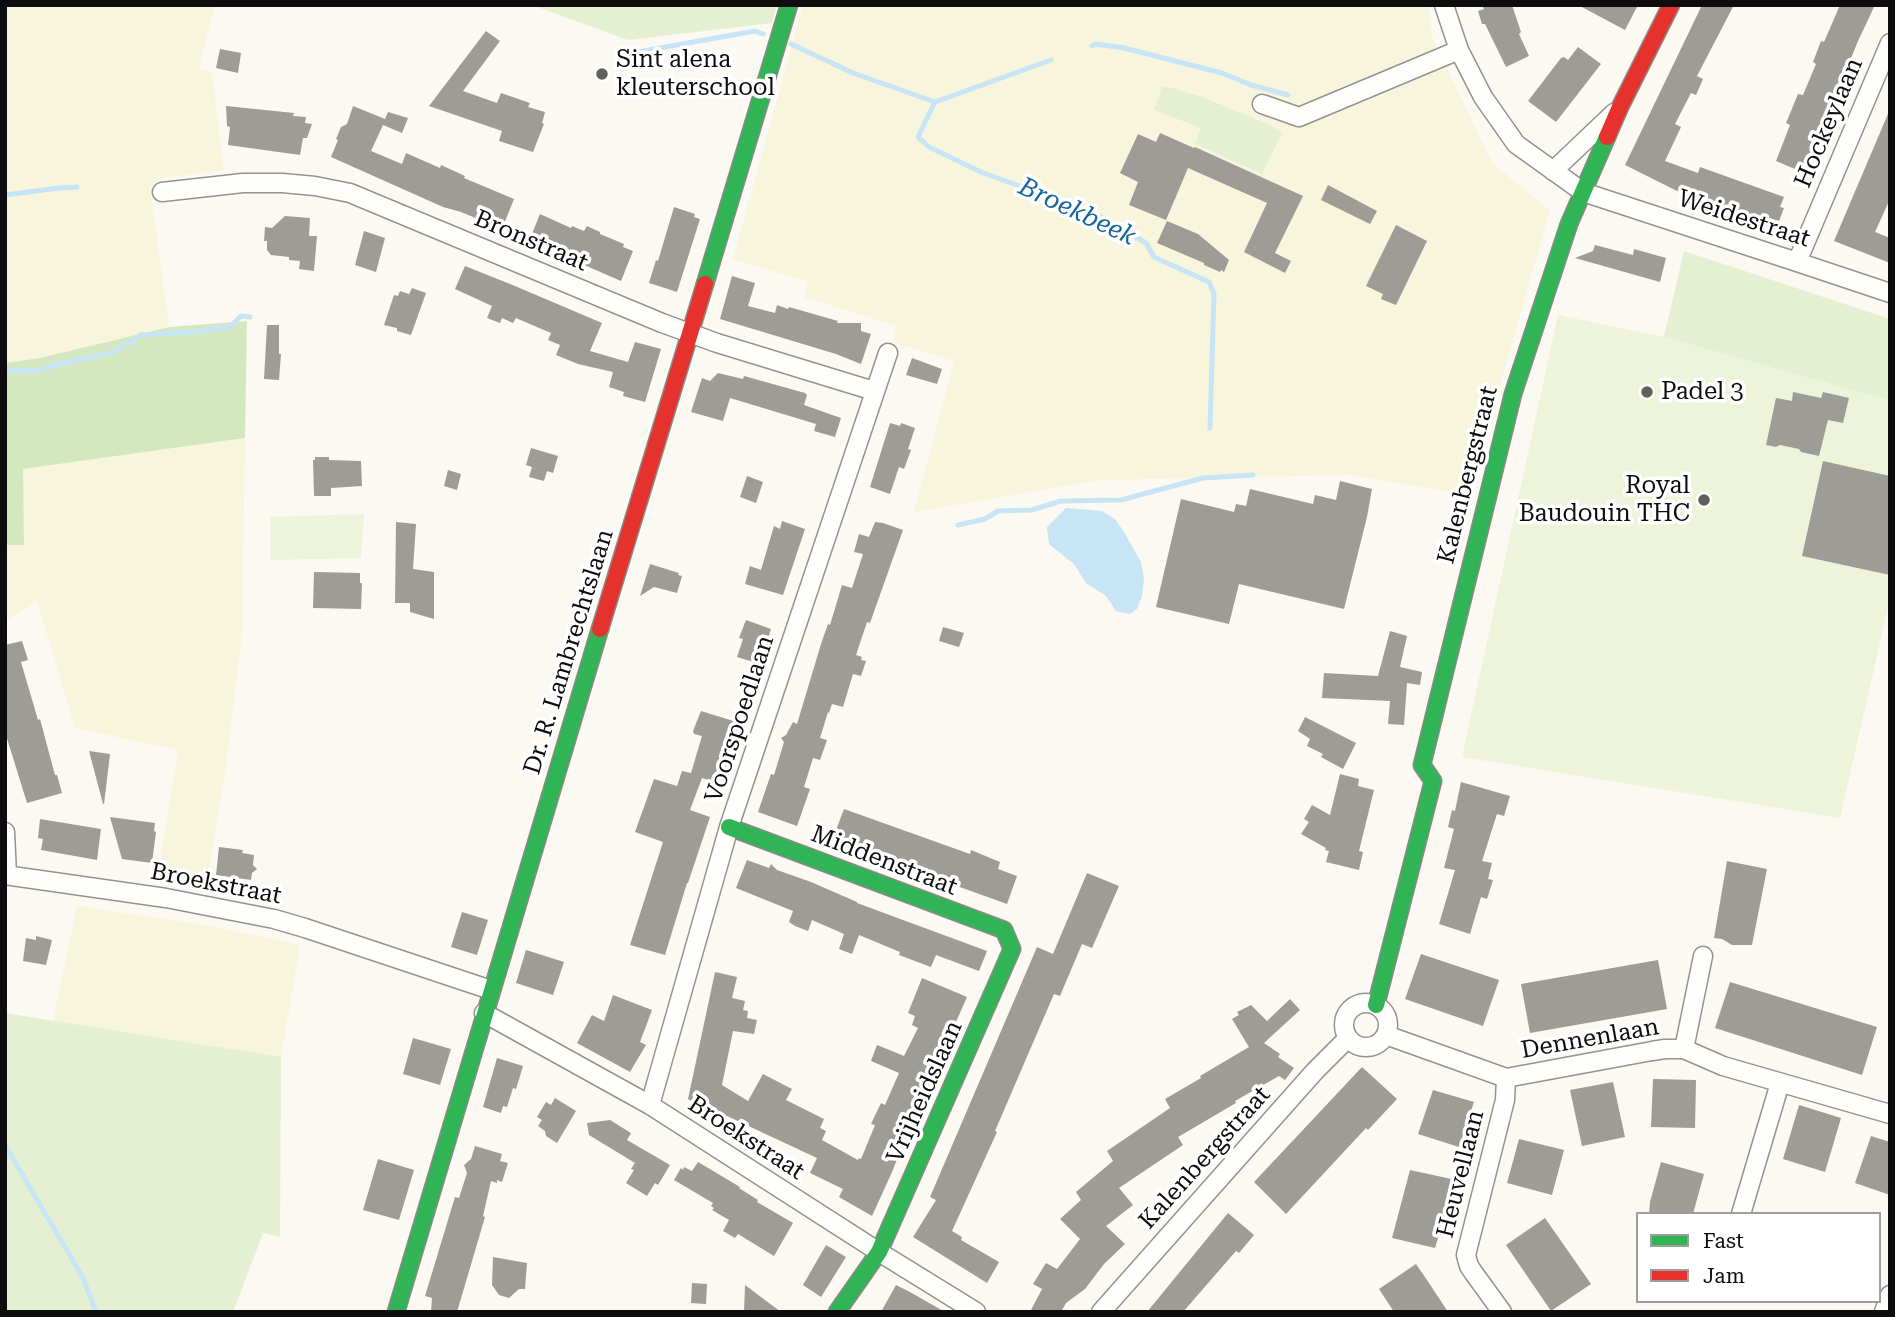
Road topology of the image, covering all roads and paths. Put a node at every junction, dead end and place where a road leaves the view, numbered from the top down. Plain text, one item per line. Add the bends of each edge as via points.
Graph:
1 (789, 5) edge
2 (1444, 5) edge
3 (1671, 5) edge
4 (1890, 43) edge
5 (1459, 50) junction
6 (1262, 104) dead end
7 (1620, 107) junction
8 (1553, 171) junction
9 (162, 192) dead end
10 (1583, 192) junction
11 (1797, 262) junction
12 (1890, 293) edge
13 (689, 332) junction
14 (888, 353) dead end
15 (874, 391) junction
16 (729, 827) junction
17 (5, 832) edge
18 (6, 875) edge
19 (1012, 949) joint
20 (1703, 956) dead end
21 (491, 990) junction
22 (1376, 1005) junction
23 (484, 1013) junction
24 (1386, 1035) junction
25 (1348, 1038) junction
26 (1684, 1049) junction
27 (1506, 1078) junction
28 (1780, 1083) junction
29 (650, 1105) junction
30 (1890, 1114) edge
31 (1742, 1212) edge
32 (879, 1252) junction
33 (1890, 1295) edge
34 (397, 1312) edge
35 (837, 1312) edge
36 (976, 1312) edge
37 (1101, 1312) edge
38 (1502, 1312) edge
39 (1884, 1312) edge

1 - 13 street, Dr. R. Lambrechtslaan
2 - 5 street
3 - 7 street, Kalenbergstraat
4 - 11 street, Hockeylaan
5 - 6 street via 1300,117
5 - 8 street via 1483,97 1516,144
7 - 8 street
7 - 10 street, Kalenbergstraat
8 - 10 street
9 - 13 street, Bronstraat via 282,183 350,193
10 - 11 street, Weidestraat
10 - 22 street, Kalenbergstraat via 1513,394 1422,765 1433,781
11 - 12 street, Weidestraat
13 - 15 street, Bronstraat
13 - 21 street, Dr. R. Lambrechtslaan
14 - 15 street, Voorspoedlaan
15 - 16 street, Voorspoedlaan
16 - 19 street, Middenstraat via 1004,930
16 - 29 street, Voorspoedlaan
17 - 18 street
18 - 21 street, Broekstraat via 274,919
19 - 32 street, Vrijheidslaan
20 - 26 street, Dennenlaan
21 - 23 street, Dr. R. Lambrechtslaan
22 - 24 street via 1388,1018
22 - 25 street via 1361,1003 1349,1011 1343,1024
23 - 29 street, Broekstraat
23 - 34 street, Dr. R. Lambrechtslaan
24 - 25 street via 1372,1047 1354,1044
24 - 27 street, Dennenlaan
25 - 37 street, Kalenbergstraat
26 - 27 street, Dennenlaan
26 - 28 street, Dennenlaan
27 - 38 street, Heuvellaan via 1505,1100 1466,1255
28 - 30 street, Dennenlaan
28 - 31 street
29 - 32 street, Broekstraat
32 - 35 street, Vrijheidslaan
32 - 36 street, Broekstraat
33 - 39 street

